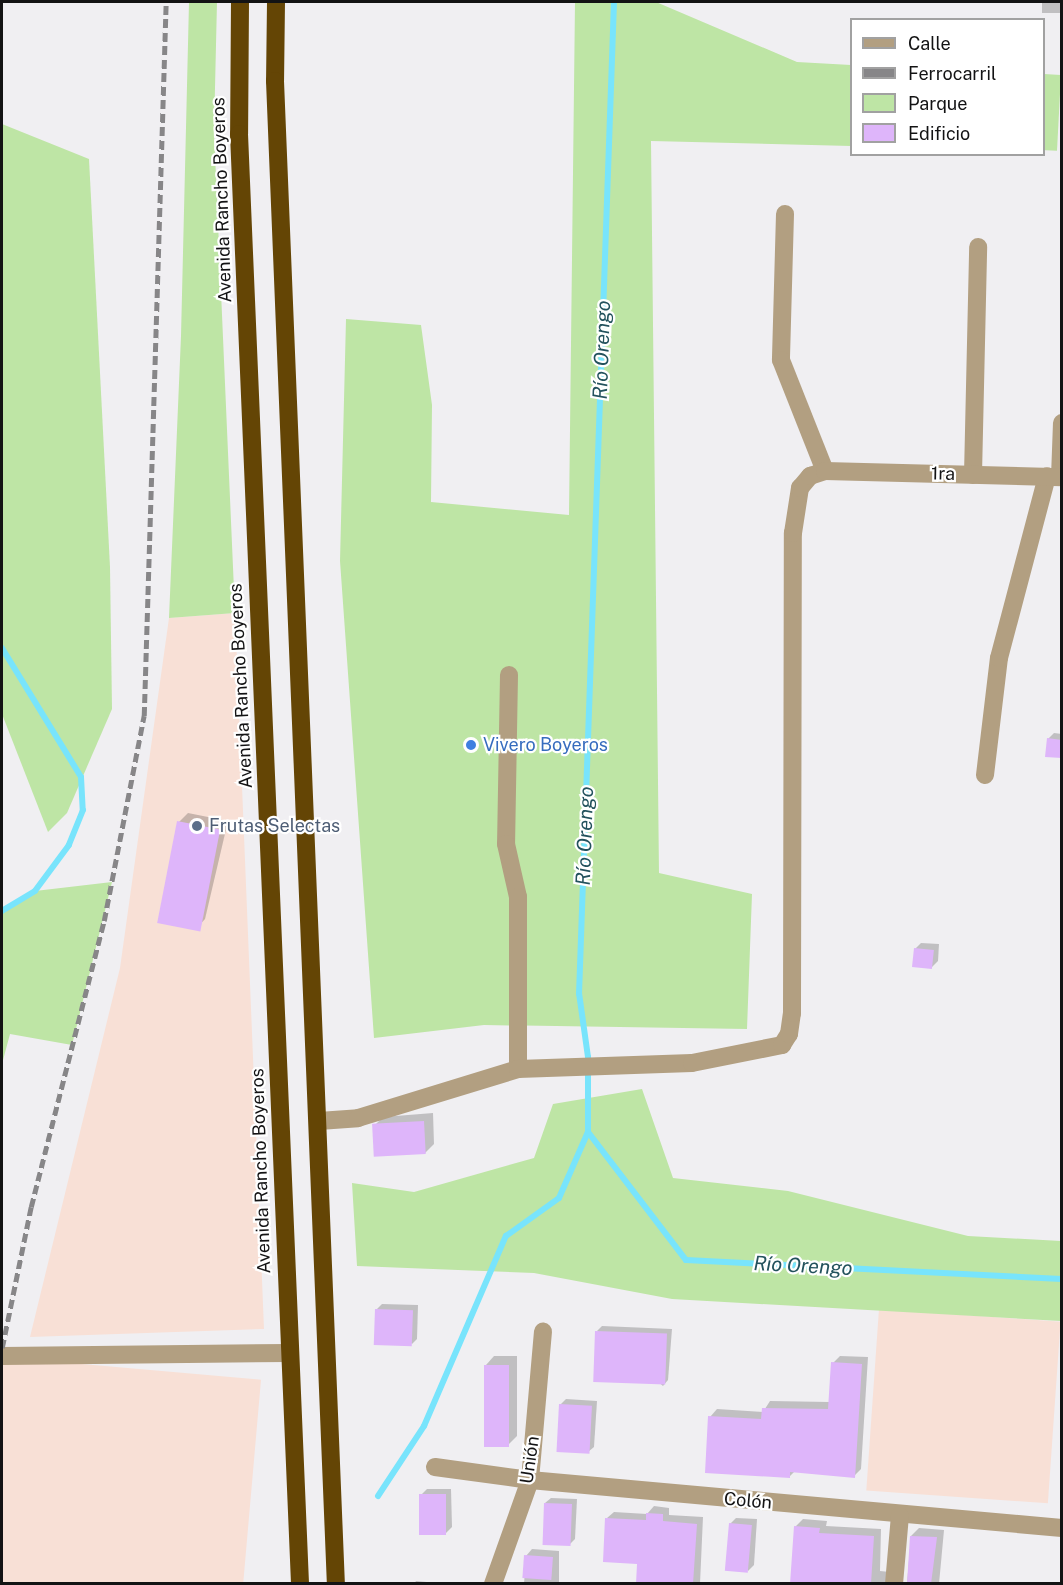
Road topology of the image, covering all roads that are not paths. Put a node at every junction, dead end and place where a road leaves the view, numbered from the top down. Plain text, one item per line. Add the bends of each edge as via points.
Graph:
1 (240, 2) edge
2 (276, 2) edge
3 (785, 214) dead end
4 (978, 247) dead end
5 (1062, 423) edge
6 (825, 471) junction
7 (973, 475) junction
8 (1056, 476) edge
9 (509, 675) dead end
10 (985, 775) dead end
11 (518, 1069) junction
12 (319, 1121) junction
13 (543, 1332) dead end
14 (289, 1353) junction
15 (2, 1356) edge
16 (435, 1467) dead end
17 (530, 1480) junction
18 (900, 1516) junction
19 (1062, 1528) edge
20 (300, 1584) edge
21 (336, 1584) edge
22 (493, 1584) edge
23 (894, 1584) edge

1 - 14 highway, Avenida Rancho Boyeros via 239,134
2 - 12 highway via 278,164
3 - 6 street via 781,360
4 - 7 street
5 - 8 street
6 - 7 street, 1ra
6 - 11 street via 810,476 800,488 793,532 789,1034 782,1045 764,1051 692,1063
7 - 8 street, 1ra
8 - 10 street via 999,658
9 - 11 street via 506,844 518,897
11 - 12 street via 358,1118
12 - 21 highway
13 - 17 street, Unión
14 - 15 street
14 - 20 highway, Avenida Rancho Boyeros
16 - 17 street, Colón
17 - 18 street, Colón
17 - 22 street, Unión
18 - 19 street, Colón
18 - 23 street

